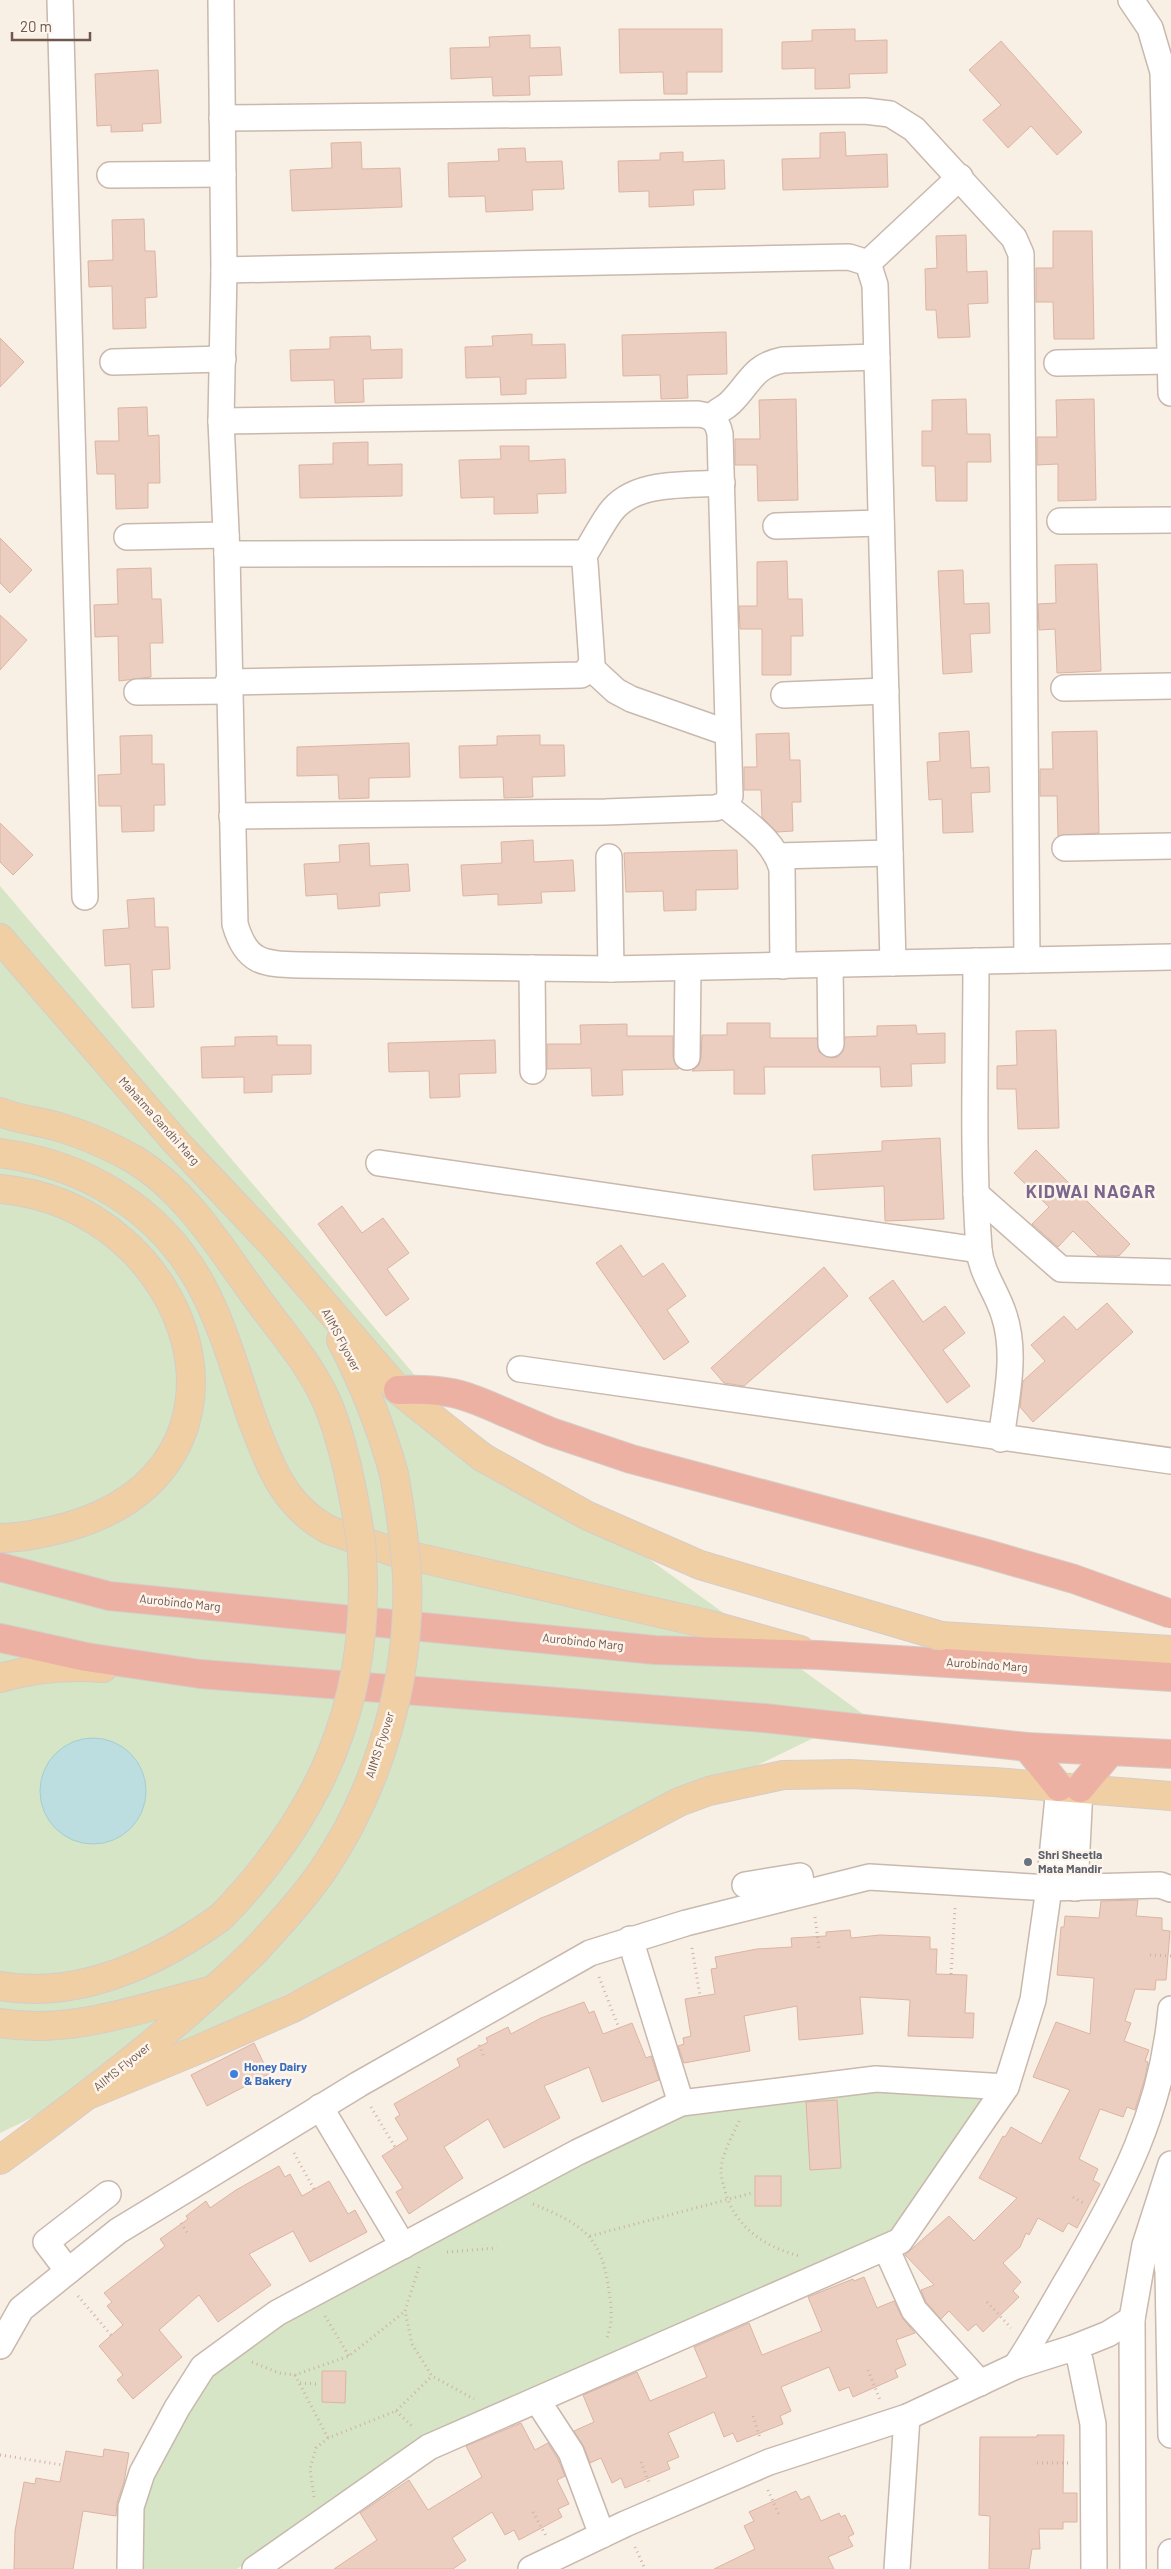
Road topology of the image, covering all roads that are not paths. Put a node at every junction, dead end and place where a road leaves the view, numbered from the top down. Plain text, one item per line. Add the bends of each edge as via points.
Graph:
1 (60, 0) edge
2 (221, 0) edge
3 (1131, 0) edge
4 (222, 118) junction
5 (223, 174) junction
6 (110, 175) dead end
7 (960, 177) junction
8 (868, 263) junction
9 (224, 270) junction
10 (877, 358) junction
11 (223, 360) junction
12 (113, 362) dead end
13 (1171, 362) edge
14 (1057, 363) dead end
15 (1171, 393) edge
16 (712, 417) junction
17 (221, 421) junction
18 (722, 483) junction
19 (1171, 520) edge
20 (1060, 521) dead end
21 (881, 523) junction
22 (776, 526) dead end
23 (127, 537) dead end
24 (227, 545) junction
25 (583, 557) junction
26 (590, 667) junction
27 (229, 686) junction
28 (1171, 686) edge
29 (1064, 688) dead end
30 (886, 691) junction
31 (136, 692) dead end
32 (784, 695) dead end
33 (728, 733) junction
34 (725, 805) junction
35 (232, 816) junction
36 (1171, 846) edge
37 (1066, 848) dead end
38 (890, 853) junction
39 (778, 856) junction
40 (609, 857) dead end
41 (85, 897) dead end
42 (0, 938) edge
43 (1171, 957) edge
44 (1027, 960) junction
45 (976, 961) junction
46 (893, 963) junction
47 (830, 964) junction
48 (783, 966) junction
49 (532, 968) junction
50 (688, 968) junction
51 (611, 969) junction
52 (831, 1044) dead end
53 (687, 1057) dead end
54 (533, 1071) dead end
55 (0, 1112) edge
56 (0, 1153) edge
57 (379, 1164) dead end
58 (0, 1190) edge
59 (976, 1194) junction
60 (979, 1250) junction
61 (1171, 1272) edge
62 (320, 1302) junction
63 (520, 1369) dead end
64 (398, 1390) junction
65 (1001, 1439) junction
66 (1171, 1461) edge
67 (0, 1538) edge
68 (0, 1567) edge
69 (1171, 1614) edge
70 (0, 1638) edge
71 (1171, 1650) edge
72 (819, 1655) junction
73 (200, 1674) junction
74 (1171, 1677) edge
75 (0, 1678) edge
76 (1027, 1747) junction
77 (1110, 1752) junction
78 (1171, 1754) edge
79 (1070, 1788) junction
80 (1171, 1796) edge
81 (744, 1885) dead end
82 (1049, 1888) junction
83 (1075, 1888) junction
84 (1171, 1889) edge
85 (808, 1892) junction
86 (630, 1939) junction
87 (0, 1986) edge
88 (216, 1989) junction
89 (1171, 2009) edge
90 (0, 2023) edge
91 (1006, 2087) junction
92 (88, 2095) junction
93 (681, 2103) junction
94 (320, 2107) junction
95 (0, 2160) edge
96 (1171, 2164) edge
97 (108, 2194) dead end
98 (1160, 2202) junction
99 (403, 2246) junction
100 (886, 2248) junction
101 (65, 2274) junction
102 (1132, 2319) junction
103 (0, 2346) edge
104 (1073, 2348) junction
105 (1023, 2356) junction
106 (980, 2383) junction
107 (537, 2400) junction
108 (907, 2417) junction
109 (1171, 2435) edge
110 (602, 2535) junction
111 (1171, 2552) edge
112 (565, 2562) edge
113 (130, 2569) edge
114 (255, 2569) edge
115 (531, 2569) edge
116 (897, 2569) edge
117 (1094, 2569) edge
118 (1133, 2569) edge
119 (1170, 2569) edge

1 - 41 street
2 - 4 street
3 - 13 street via 1150,28 1163,72
4 - 5 street
4 - 7 street via 865,111 890,114 914,129
5 - 6 street
5 - 9 street
7 - 8 street
7 - 44 street via 1014,238 1021,254
8 - 9 street via 849,257
8 - 10 street via 875,285
9 - 11 street
10 - 16 street via 768,363
10 - 21 street
11 - 12 street
11 - 17 street
13 - 14 street
13 - 15 street
16 - 17 street via 698,414
16 - 18 street via 718,423 720,434
17 - 24 street
18 - 25 street via 648,488 634,493 610,513
18 - 33 street
19 - 20 street
21 - 22 street
21 - 30 street
23 - 24 street
24 - 25 street via 570,551
24 - 27 street
25 - 26 street
26 - 27 street via 581,674
26 - 33 street via 616,691 631,699
27 - 31 street
27 - 35 street
28 - 29 street
30 - 32 street
30 - 38 street
33 - 34 street via 730,796
34 - 35 street via 605,812
34 - 39 street via 770,844
35 - 49 street via 235,924 240,942 252,956 273,964
36 - 37 street
38 - 39 street
38 - 46 street
39 - 48 street via 782,869
40 - 51 street
42 - 62 main road, Mahatma Gandhi Marg via 169,1134 275,1247
43 - 44 street
44 - 45 street
45 - 46 street
45 - 59 street
46 - 47 street
47 - 48 street
47 - 52 street
48 - 50 street
49 - 51 street
49 - 54 street
50 - 51 street
50 - 53 street
55 - 87 main road, bridge via 98,1140 136,1161 170,1187 200,1218 307,1366 325,1397 347,1466 362,1554 363,1599 354,1678 343,1722 324,1772 280,1850 252,1885 221,1917 159,1957 88,1981 32,1989
56 - 72 main road, bridge via 31,1157 88,1177 121,1197 162,1232 194,1275 212,1309 265,1454 286,1494 305,1515 329,1530 394,1552 708,1624
57 - 60 street
58 - 67 main road via 29,1194 78,1211 101,1223 141,1258 171,1300 181,1321 188,1349 191,1386 181,1432 156,1475 139,1492 119,1507 84,1522 38,1535
59 - 60 street
59 - 61 street via 1061,1269
60 - 65 street via 982,1269 1005,1316 1010,1343
62 - 64 main road
62 - 88 main road, AIIMS Flyover, bridge via 363,1382 394,1474 403,1525 407,1577 402,1655 387,1731 370,1780 348,1827 290,1913
63 - 65 street
64 - 69 highway, bridge via 433,1389 467,1395 551,1432 630,1458 984,1553
64 - 71 main road, bridge via 482,1457 588,1516 700,1565 941,1636
65 - 66 street
68 - 72 highway, Aurobindo Marg via 109,1596 655,1650
70 - 73 highway via 86,1657
72 - 74 highway, Aurobindo Marg
73 - 75 main road via 62,1667
73 - 76 highway via 764,1718
76 - 77 highway
76 - 79 highway
77 - 78 highway
77 - 79 highway
79 - 80 main road
79 - 82 street
79 - 83 street
79 - 92 main road via 851,1774 783,1775 709,1791 679,1802 293,2008
81 - 85 street via 800,1876
82 - 83 street
82 - 85 street via 869,1877
82 - 91 street via 1033,2000
83 - 84 street via 1160,1885
85 - 86 street
86 - 93 street
86 - 94 street via 590,1953
88 - 90 main road via 87,2022 51,2027
88 - 92 main road, AIIMS Flyover
89 - 105 street via 1162,2074 1134,2158 1105,2215
91 - 93 street via 876,2079
91 - 100 street via 900,2241
92 - 95 main road
93 - 99 street via 578,2152
94 - 99 street
94 - 101 street via 118,2231
96 - 98 street
97 - 101 street via 46,2242
98 - 102 street via 1145,2245
98 - 109 street via 1168,2272
99 - 113 street via 277,2313 203,2367 142,2473 131,2508
100 - 106 street via 914,2310
100 - 107 street
101 - 103 street via 21,2309
102 - 104 street via 1108,2334
102 - 118 street
104 - 105 street
104 - 117 street via 1080,2360 1093,2424
105 - 106 street
106 - 108 street
107 - 110 street via 571,2452
107 - 114 street via 429,2448
108 - 110 street via 769,2462
108 - 116 street
110 - 112 street
111 - 119 street
112 - 115 street

